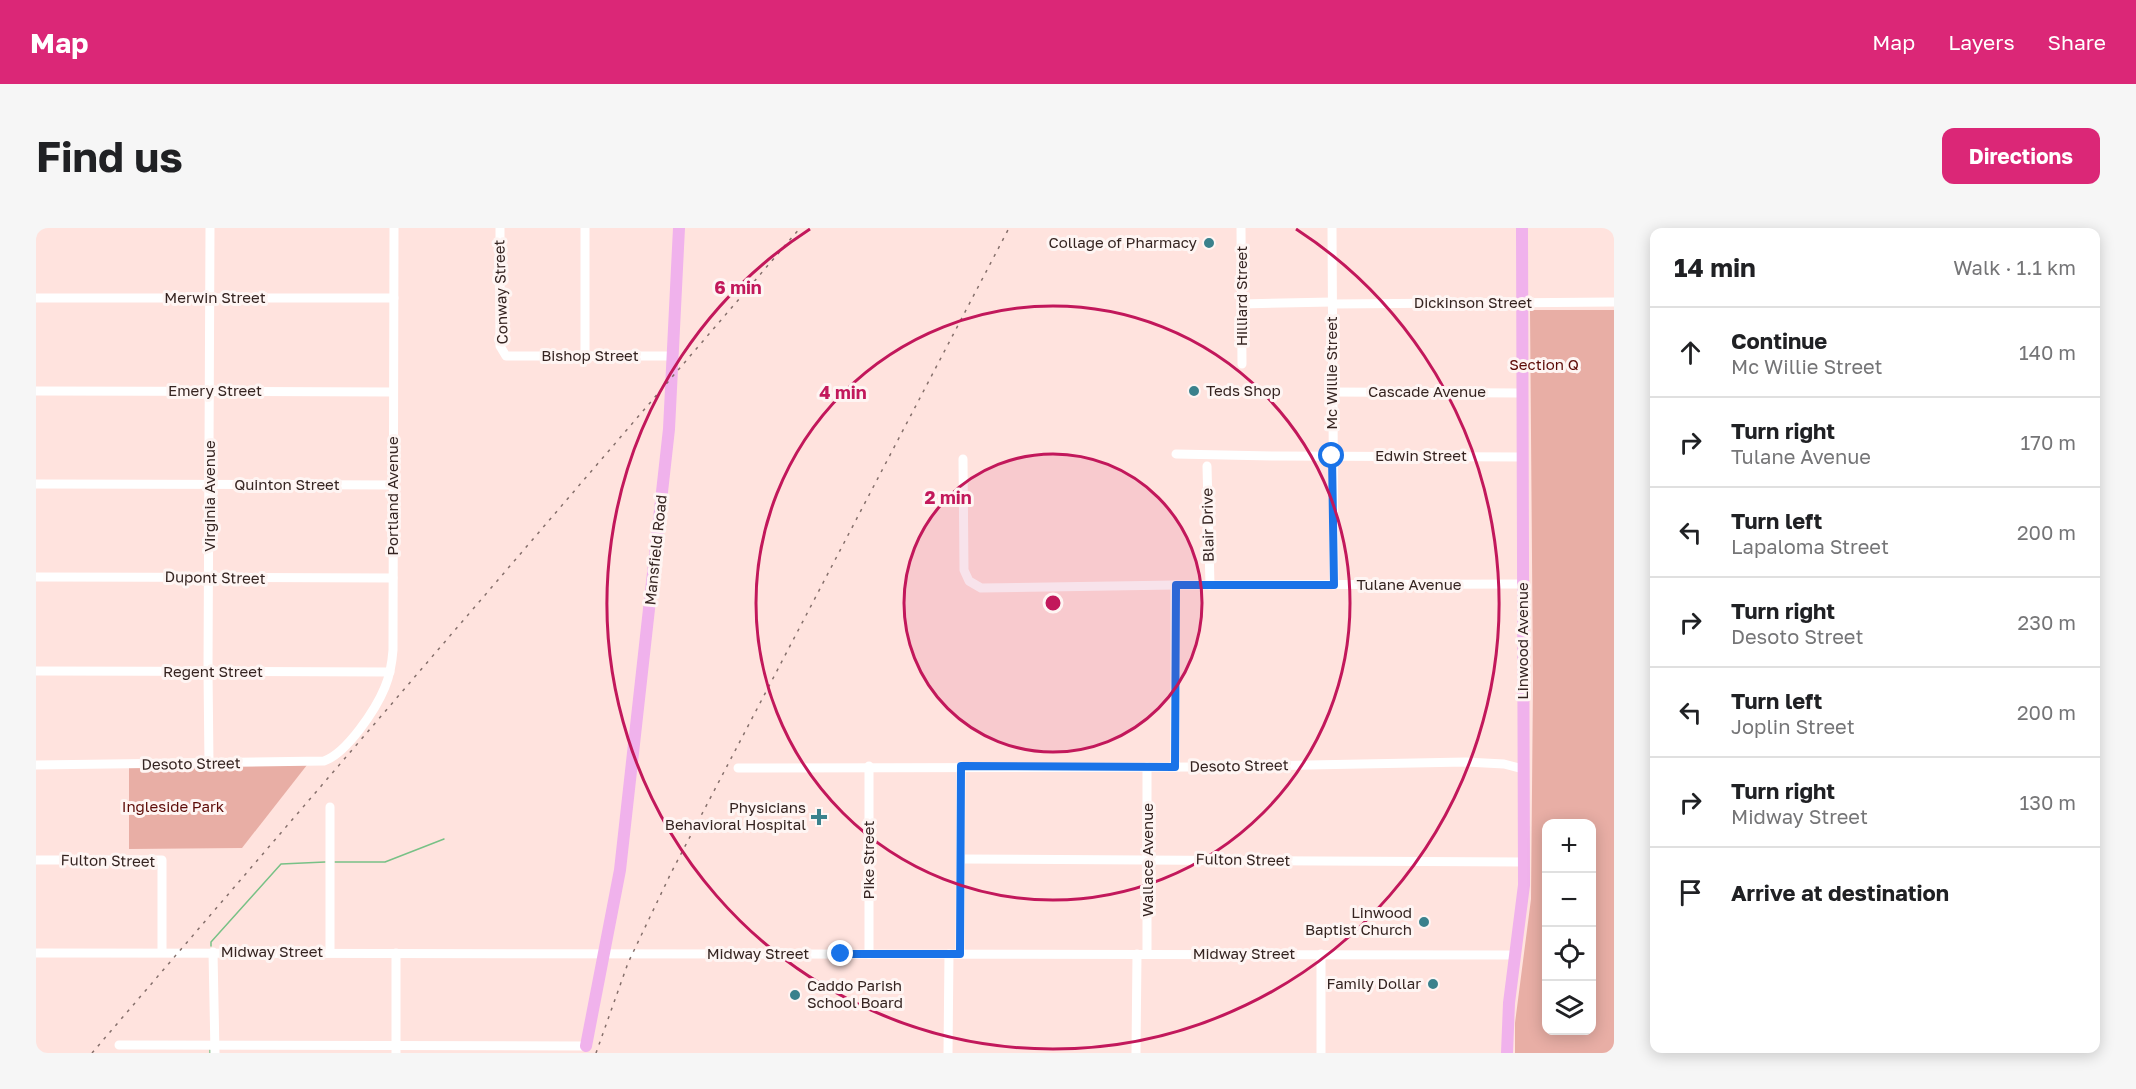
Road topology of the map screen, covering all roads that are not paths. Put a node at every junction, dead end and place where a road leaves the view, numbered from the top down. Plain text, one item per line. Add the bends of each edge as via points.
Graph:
1 (210, 228) edge
2 (394, 228) edge
3 (500, 228) edge
4 (585, 228) edge
5 (679, 228) edge
6 (1242, 228) edge
7 (1332, 228) edge
8 (1522, 228) edge
9 (36, 298) edge
10 (210, 298) junction
11 (394, 298) junction
12 (1614, 302) edge
13 (1332, 303) junction
14 (1521, 303) junction
15 (1241, 304) junction
16 (506, 356) joint
17 (585, 356) junction
18 (674, 356) junction
19 (1242, 364) dead end
20 (36, 391) edge
21 (210, 391) junction
22 (393, 392) junction
23 (1332, 392) junction
24 (1521, 393) junction
25 (1176, 454) dead end
26 (1332, 456) junction
27 (1522, 457) junction
28 (963, 459) dead end
29 (1207, 465) dead end
30 (36, 484) edge
31 (210, 484) junction
32 (393, 484) junction
33 (36, 577) edge
34 (209, 578) junction
35 (393, 579) junction
36 (1522, 584) junction
37 (1176, 585) junction
38 (1210, 585) junction
39 (1334, 585) junction
40 (36, 671) edge
41 (208, 671) junction
42 (390, 672) junction
43 (342, 749) joint
44 (210, 764) junction
45 (36, 765) edge
46 (869, 766) junction
47 (961, 766) junction
48 (1148, 766) junction
49 (1175, 767) junction
50 (738, 768) dead end
51 (1523, 769) junction
52 (330, 807) dead end
53 (961, 859) junction
54 (1148, 859) junction
55 (36, 860) edge
56 (1524, 862) junction
57 (36, 952) edge
58 (162, 952) junction
59 (213, 952) junction
60 (330, 952) junction
61 (396, 953) junction
62 (608, 953) junction
63 (869, 954) junction
64 (949, 954) junction
65 (960, 954) junction
66 (1137, 954) junction
67 (1147, 954) junction
68 (1321, 954) junction
69 (1515, 955) junction
70 (119, 1046) dead end
71 (215, 1049) edge
72 (396, 1049) edge
73 (585, 1050) edge
74 (948, 1053) edge
75 (1136, 1053) edge
76 (1321, 1053) edge
77 (1507, 1053) edge

1 - 10 street, Virginia Avenue
2 - 11 street, Portland Avenue
3 - 16 street, Conway Street via 500,346
4 - 17 street
5 - 18 main road, Mansfield Road
6 - 15 street, Hilliard Street
7 - 13 street, Mc Willie Street
8 - 14 main road, Linwood Avenue
9 - 10 street, Merwin Street
10 - 11 street, Merwin Street
10 - 21 street, Virginia Avenue
11 - 22 street, Portland Avenue
12 - 14 street, Dickinson Street
13 - 14 street, Dickinson Street
13 - 15 street, Dickinson Street
13 - 23 street, Mc Willie Street
14 - 24 main road, Linwood Avenue
15 - 19 street, Hilliard Street
16 - 17 street, Bishop Street
17 - 18 street, Bishop Street
18 - 62 main road, Mansfield Road via 666,463
20 - 21 street, Emery Street
21 - 22 street, Emery Street
21 - 31 street, Virginia Avenue
22 - 32 street, Portland Avenue
23 - 24 street, Cascade Avenue
23 - 26 street, Mc Willie Street
24 - 27 main road, Linwood Avenue
25 - 26 street, Edwin Street
26 - 27 street, Edwin Street
26 - 39 street, Mc Willie Street
27 - 36 main road, Linwood Avenue
28 - 37 street, Tulane Avenue via 964,570 973,585 988,589
29 - 38 street, Blair Drive
30 - 31 street, Quinton Street
31 - 32 street, Quinton Street
31 - 34 street, Virginia Avenue
32 - 35 street, Portland Avenue
33 - 34 street, Dupont Street
34 - 35 street, Dupont Street
34 - 41 street, Virginia Avenue
35 - 42 street, Portland Avenue
36 - 39 street, Tulane Avenue
36 - 51 main road, Linwood Avenue
37 - 38 street, Tulane Avenue
37 - 49 street
38 - 39 street, Tulane Avenue
40 - 41 street, Regent Street
41 - 42 street, Regent Street
41 - 44 street, Virginia Avenue
42 - 43 street, Portland Avenue via 381,697
43 - 44 street, Desoto Street via 324,761
44 - 45 street, Desoto Street
46 - 47 street, Desoto Street
46 - 50 street, Desoto Street
46 - 63 street, Pike Street
47 - 48 street, Desoto Street
47 - 53 street
48 - 49 street, Desoto Street
48 - 54 street, Wallace Avenue
49 - 51 street, Desoto Street via 1466,762
51 - 56 main road, Linwood Avenue
52 - 60 street
53 - 54 street, Fulton Street
53 - 65 street
54 - 56 street, Fulton Street
54 - 67 street, Wallace Avenue
55 - 58 street, Fulton Street via 162,860
56 - 69 main road, Linwood Avenue
57 - 58 street, Midway Street
58 - 59 street, Midway Street
59 - 60 street, Midway Street
59 - 71 street
60 - 61 street, Midway Street
61 - 62 street, Midway Street
61 - 72 street
62 - 63 street, Midway Street
62 - 73 main road, Mansfield Road via 600,1005
63 - 64 street, Midway Street
64 - 65 street, Midway Street
64 - 74 street
65 - 66 street, Midway Street
66 - 67 street, Midway Street
66 - 75 street
67 - 68 street, Midway Street
68 - 69 street, Midway Street
68 - 76 street
69 - 77 main road, Linwood Avenue
70 - 71 street
71 - 72 street
72 - 73 street

